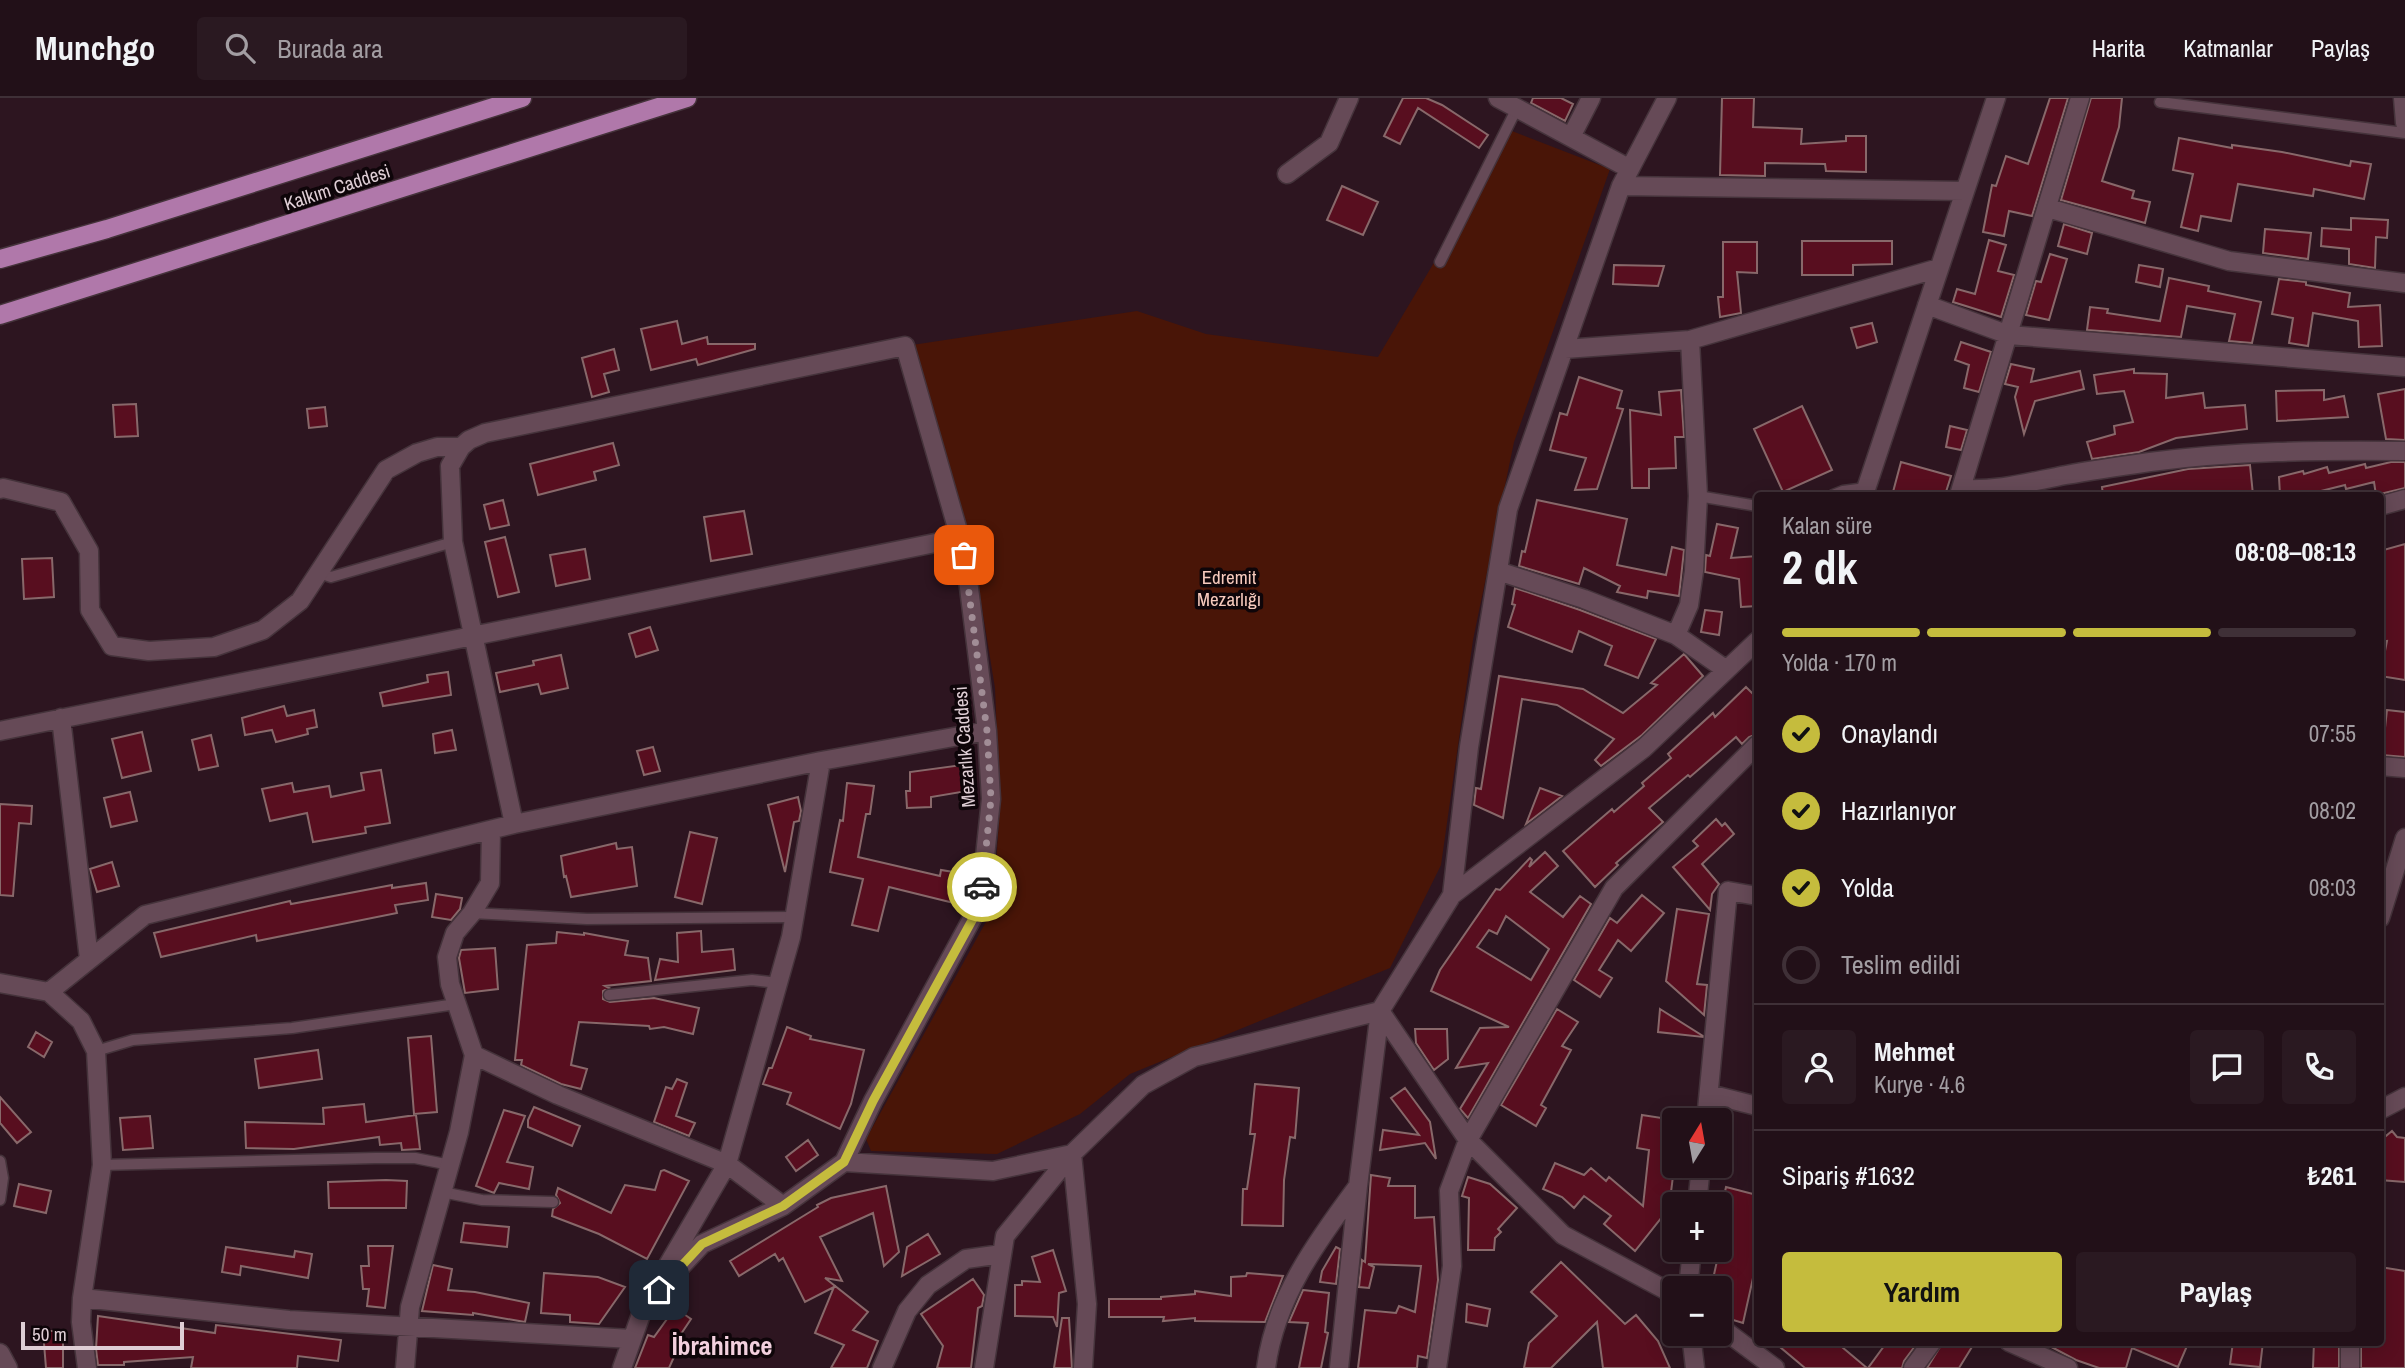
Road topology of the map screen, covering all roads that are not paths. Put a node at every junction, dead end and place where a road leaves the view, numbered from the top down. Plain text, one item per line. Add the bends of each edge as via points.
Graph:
1 (522, 98) edge
2 (687, 98) edge
3 (1349, 98) edge
4 (1498, 98) edge
5 (1591, 98) edge
6 (1667, 98) edge
7 (1996, 98) edge
8 (2080, 98) edge
9 (2403, 98) edge
10 (2160, 102) dead end
11 (1517, 108) junction
12 (2405, 123) edge
13 (2405, 133) edge
14 (1571, 137) junction
15 (1630, 169) junction
16 (1287, 174) dead end
17 (1621, 186) junction
18 (1965, 191) junction
19 (2048, 208) junction
20 (0, 259) edge
21 (1440, 262) dead end
22 (1940, 268) junction
23 (2405, 283) edge
24 (1927, 305) junction
25 (0, 315) edge
26 (2009, 335) junction
27 (1690, 340) junction
28 (1565, 349) junction
29 (2405, 367) edge
30 (461, 447) junction
31 (2405, 451) edge
32 (0, 489) edge
33 (1840, 492) edge
34 (1865, 492) edge
35 (1960, 492) edge
36 (1698, 496) junction
37 (2405, 499) edge
38 (1754, 505) edge
39 (2384, 505) edge
40 (960, 538) junction
41 (453, 542) junction
42 (1498, 571) junction
43 (319, 573) junction
44 (473, 635) junction
45 (1676, 635) junction
46 (1754, 644) edge
47 (1725, 669) junction
48 (61, 718) junction
49 (987, 731) junction
50 (0, 732) edge
51 (1754, 749) edge
52 (821, 761) junction
53 (2384, 766) edge
54 (2405, 768) edge
55 (514, 824) junction
56 (491, 830) junction
57 (2405, 838) edge
58 (1452, 895) junction
59 (1754, 895) edge
60 (2384, 905) edge
61 (472, 913) junction
62 (794, 917) junction
63 (89, 959) junction
64 (0, 982) edge
65 (778, 983) junction
66 (49, 992) junction
67 (609, 995) dead end
68 (456, 1004) junction
69 (1380, 1011) junction
70 (96, 1051) junction
71 (474, 1055) junction
72 (1709, 1094) junction
73 (2405, 1097) edge
74 (1754, 1105) edge
75 (1707, 1108) edge
76 (2384, 1108) edge
77 (1468, 1140) junction
78 (1072, 1154) junction
79 (0, 1161) edge
80 (844, 1162) junction
81 (727, 1164) junction
82 (102, 1165) junction
83 (450, 1165) junction
84 (1358, 1186) junction
85 (442, 1192) junction
86 (0, 1200) edge
87 (553, 1202) dead end
88 (783, 1206) junction
89 (1002, 1254) junction
90 (1662, 1288) edge
91 (82, 1298) junction
92 (644, 1306) junction
93 (407, 1325) junction
94 (1732, 1336) edge
95 (632, 1339) junction
96 (1692, 1346) edge
97 (1929, 1346) edge
98 (2018, 1346) edge
99 (2350, 1346) edge
100 (0, 1353) edge
101 (8, 1368) edge
102 (87, 1368) edge
103 (405, 1368) edge
104 (622, 1368) edge
105 (883, 1368) edge
106 (984, 1368) edge
107 (1083, 1368) edge
108 (1266, 1368) edge
109 (1339, 1368) edge
110 (1437, 1368) edge
111 (1695, 1368) edge
112 (1775, 1368) edge
113 (1913, 1368) edge
114 (2068, 1368) edge
115 (2350, 1368) edge

1 - 20 main road, Kalkım Caddesi
2 - 25 main road, Kalkım Caddesi
3 - 16 street via 1329,143
4 - 11 street
5 - 14 street
6 - 15 street
7 - 18 street
8 - 19 street
9 - 12 street
10 - 13 lane
11 - 14 street
11 - 21 lane
14 - 15 street
15 - 17 street
17 - 18 street
17 - 28 street
18 - 22 street
19 - 23 street via 2230,261
19 - 26 street
22 - 24 street
22 - 27 street
24 - 26 street
24 - 34 street
26 - 29 street
26 - 35 street
27 - 28 street
27 - 36 street
28 - 42 street via 1508,509
30 - 40 street, Mezarlık Caddesi via 485,433 905,346
30 - 41 street via 450,466
30 - 43 street via 417,453 386,470
31 - 35 street via 2234,453
32 - 43 street via 61,502 89,551 90,610 112,646 149,651 226,643 262,630 300,601
33 - 34 lane
36 - 38 lane
36 - 45 street via 1689,605
37 - 39 street
40 - 44 street
40 - 49 street, Mezarlık Caddesi
41 - 43 lane via 331,577
41 - 44 street
42 - 45 street
42 - 58 street via 1469,747
44 - 48 street
44 - 55 street
45 - 47 street
46 - 47 street
47 - 58 street via 1644,748
48 - 50 street
48 - 63 street
49 - 52 street
49 - 80 street, Mezarlık Caddesi via 991,799 981,904
51 - 77 street via 1614,888
52 - 55 street
52 - 62 street
53 - 54 street
55 - 56 street
56 - 61 street via 490,883
56 - 63 street via 145,915
57 - 60 street
58 - 69 street
59 - 72 street via 1728,891
61 - 62 lane via 587,919
61 - 68 street via 454,933 447,957
62 - 65 street
63 - 66 street
64 - 66 street
65 - 67 lane via 752,980
65 - 81 street
66 - 70 street via 81,1021
68 - 70 lane via 292,1028 134,1040
68 - 71 street
69 - 77 street
69 - 78 street via 1194,1057 1143,1085
69 - 84 street
70 - 82 street
71 - 81 street
71 - 83 street
72 - 74 street
72 - 75 street
73 - 76 street
77 - 90 street via 1563,1235
77 - 110 street via 1449,1191 1452,1266
78 - 80 street via 993,1171
78 - 89 street via 1005,1236
78 - 107 street via 1087,1304
79 - 86 lane
80 - 88 street
81 - 88 street
81 - 92 street
82 - 83 lane via 375,1158 415,1158
82 - 91 street
83 - 85 street
84 - 108 street via 1291,1285
84 - 109 street
85 - 87 lane via 482,1200
85 - 93 street
88 - 92 street via 702,1244
89 - 105 street via 966,1259 928,1285 907,1311
89 - 106 street
91 - 93 street via 289,1320
91 - 102 street
92 - 95 street
93 - 95 street
93 - 103 street
94 - 112 street
95 - 104 street
96 - 111 street
97 - 113 street
98 - 114 street
99 - 115 street
100 - 101 street

